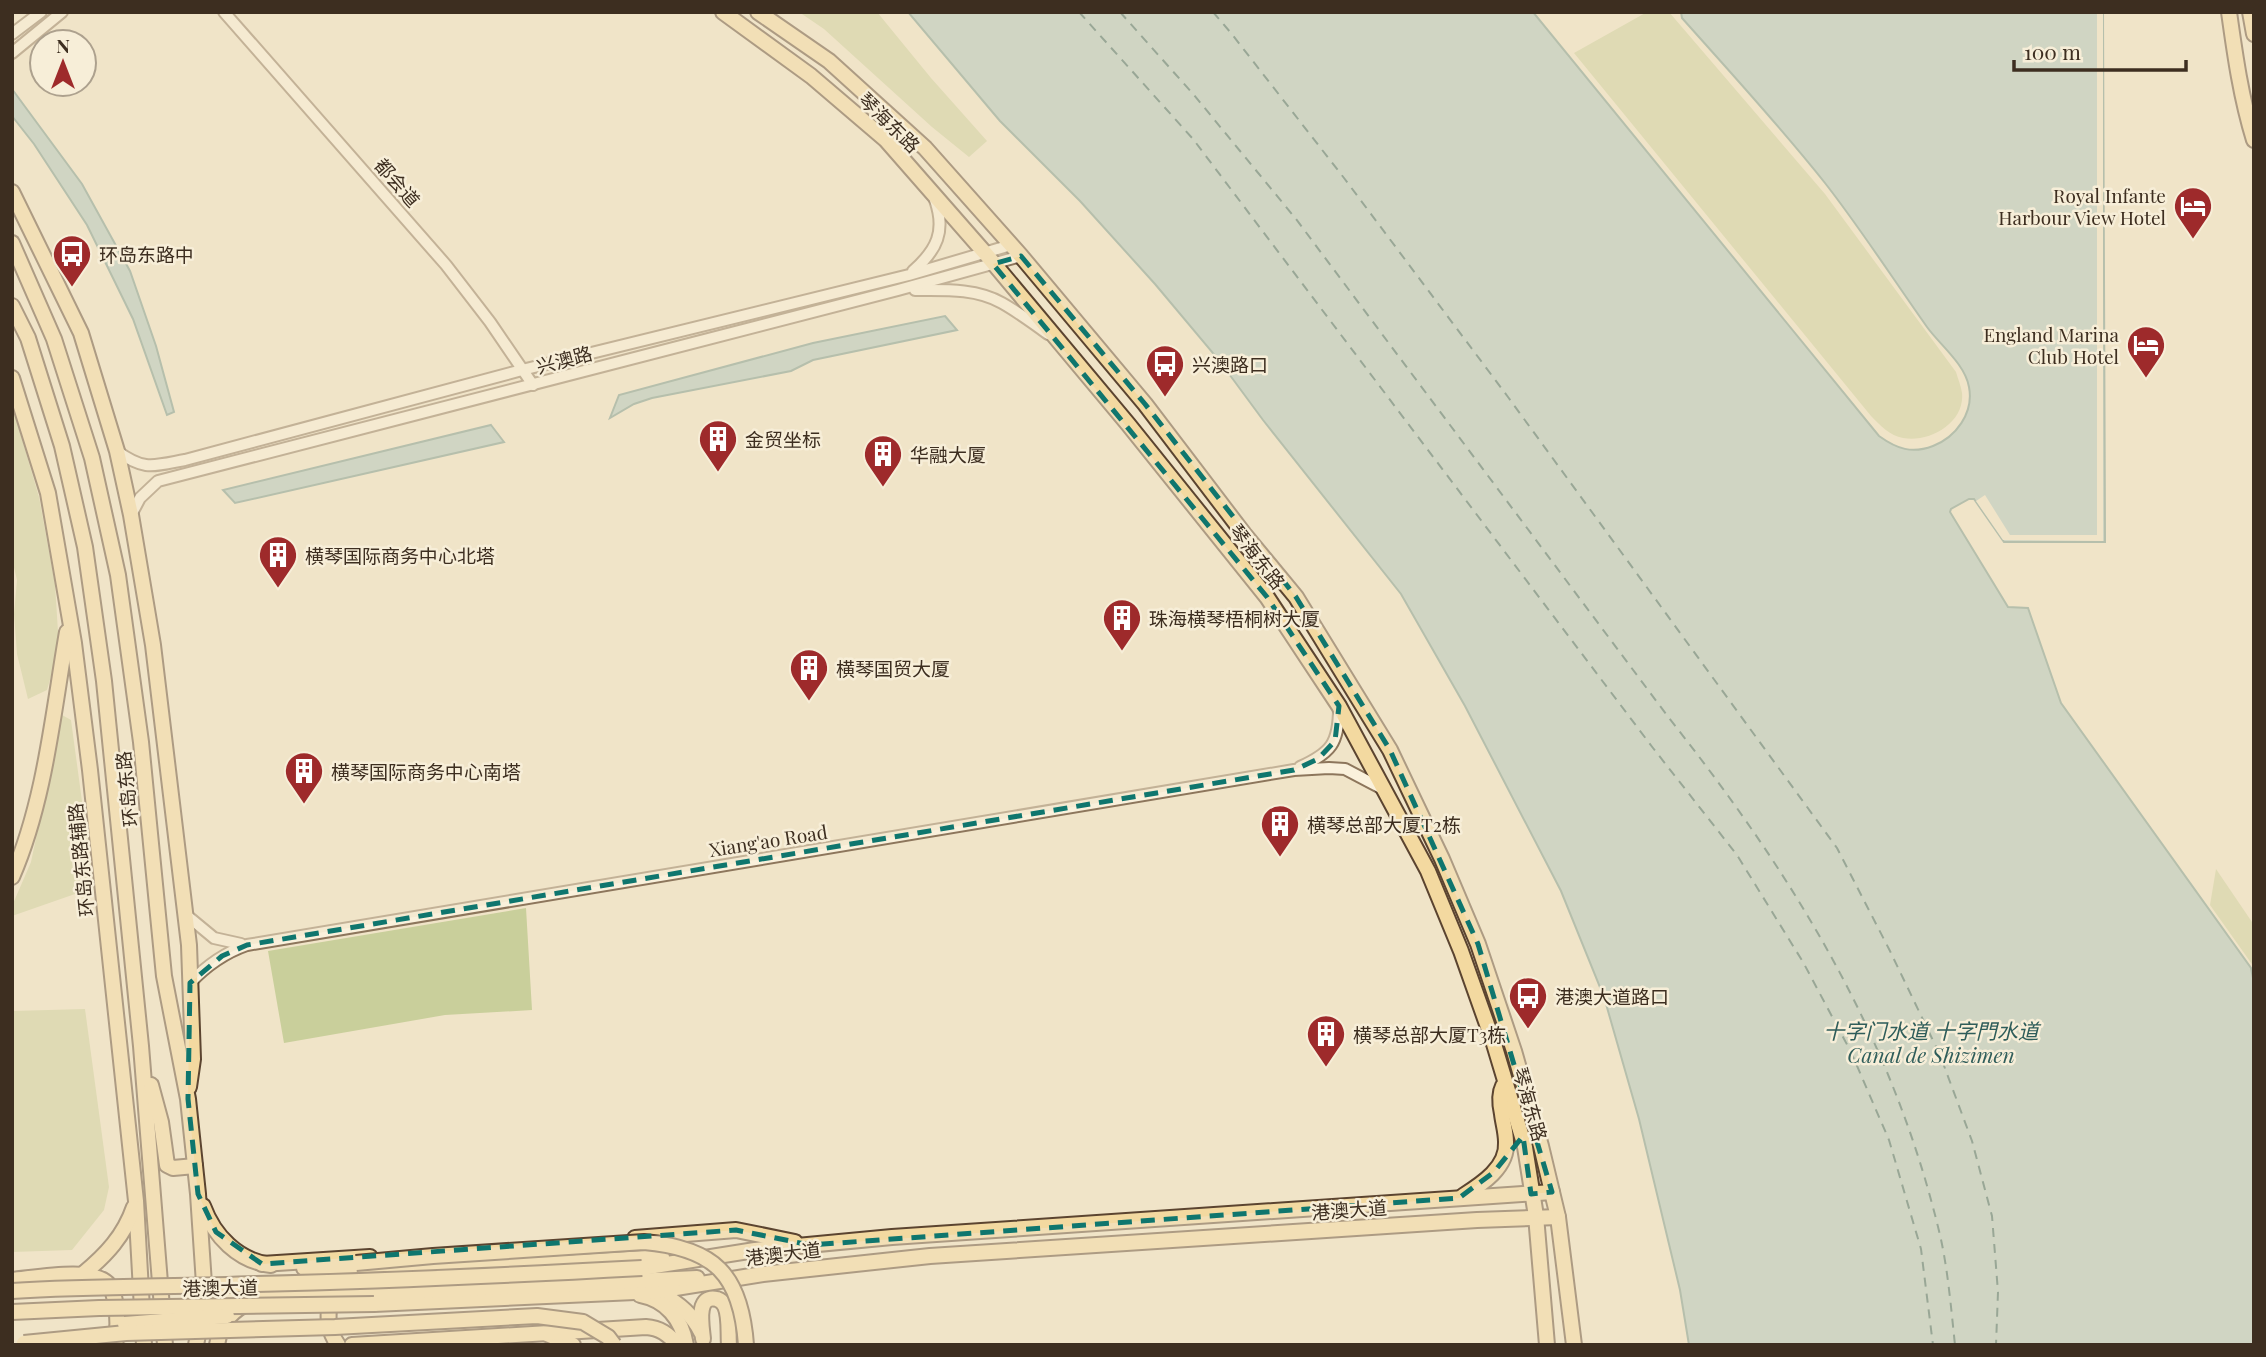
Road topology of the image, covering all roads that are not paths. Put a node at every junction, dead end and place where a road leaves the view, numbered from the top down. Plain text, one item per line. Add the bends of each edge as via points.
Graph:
1 (41, 12) edge
2 (62, 12) edge
3 (224, 12) edge
4 (723, 12) edge
5 (758, 12) edge
6 (2230, 12) edge
7 (2250, 12) edge
8 (12, 34) edge
9 (2254, 34) edge
10 (12, 52) edge
11 (2254, 140) edge
12 (12, 192) edge
13 (933, 194) junction
14 (12, 243) edge
15 (1016, 251) junction
16 (989, 259) junction
17 (909, 275) junction
18 (898, 290) junction
19 (12, 306) edge
20 (1056, 339) junction
21 (522, 370) junction
22 (12, 378) edge
23 (533, 385) junction
24 (117, 451) junction
25 (131, 515) junction
26 (69, 620) junction
27 (1339, 706) junction
28 (1294, 770) junction
29 (1385, 790) junction
30 (12, 877) edge
31 (125, 898) junction
32 (186, 914) junction
33 (247, 945) junction
34 (111, 969) junction
35 (190, 983) junction
36 (141, 1046) junction
37 (1505, 1082) junction
38 (188, 1099) junction
39 (195, 1166) junction
40 (1552, 1192) junction
41 (198, 1194) junction
42 (1531, 1194) junction
43 (1459, 1198) junction
44 (135, 1202) junction
45 (1536, 1216) junction
46 (1558, 1217) junction
47 (810, 1245) junction
48 (750, 1251) junction
49 (268, 1265) junction
50 (352, 1267) junction
51 (83, 1274) junction
52 (763, 1274) junction
53 (12, 1279) edge
54 (12, 1291) edge
55 (657, 1291) junction
56 (625, 1293) junction
57 (205, 1299) junction
58 (374, 1304) junction
59 (12, 1312) edge
60 (542, 1333) junction
61 (704, 1342) edge
62 (18, 1344) edge
63 (115, 1345) edge
64 (144, 1345) edge
65 (165, 1345) edge
66 (196, 1345) edge
67 (216, 1345) edge
68 (338, 1345) edge
69 (352, 1345) edge
70 (573, 1345) edge
71 (614, 1345) edge
72 (678, 1345) edge
73 (686, 1345) edge
74 (729, 1345) edge
75 (746, 1345) edge
76 (1547, 1345) edge
77 (1574, 1345) edge

1 - 8 street
2 - 10 street
3 - 21 street, 都会道 via 446,265
4 - 13 main road, 琴海东路 via 811,76 886,140
5 - 15 main road, 琴海东路 via 828,61 925,148
6 - 11 main road via 2235,58
7 - 9 main road
12 - 24 main road via 81,333
13 - 16 main road, 琴海东路
13 - 17 street via 940,214 936,245
14 - 38 main road, 环岛东路 via 54,338 92,458 118,575 141,742 164,976
15 - 16 street, 兴澳路
15 - 40 main road, 琴海东路 via 1145,404 1296,597 1390,750 1478,944 1514,1051
16 - 17 street, 兴澳路
16 - 18 street, 兴澳路
16 - 20 main road, 琴海东路
17 - 21 street, 兴澳路
18 - 20 street via 977,293 1000,301
18 - 23 street, 兴澳路
19 - 31 main road, 环岛东路 via 28,338 62,446 85,547 104,681
20 - 27 main road, 琴海东路 via 1267,597
21 - 23 street, 都会道
21 - 24 street, 兴澳路 via 185,460 154,466 135,464
22 - 26 main road, 环岛东路辅路 via 48,493
23 - 25 street, 兴澳路 via 159,481
24 - 25 main road
25 - 32 main road via 153,645
26 - 30 main road via 28,833
26 - 34 main road, 环岛东路辅路
27 - 28 street via 1335,741 1327,753
27 - 29 main road, 琴海东路
28 - 29 street via 1345,769
28 - 33 street, Xiang'ao Road
29 - 37 main road, 琴海东路 via 1428,871 1457,940
31 - 34 main road
31 - 36 main road, 环岛东路
32 - 33 street via 214,938
32 - 35 main road
33 - 35 street via 215,960
34 - 44 main road, 环岛东路辅路
35 - 38 main road
36 - 39 main road via 167,1165
36 - 65 main road, 环岛东路
37 - 42 main road, 琴海东路 via 1525,1147
37 - 43 main road via 1501,1091 1507,1144 1504,1160 1479,1186
38 - 39 main road, 环岛东路
39 - 41 main road, 环岛东路
40 - 42 main road, 港澳大道
40 - 46 main road, 琴海东路
41 - 49 main road via 215,1232 247,1258
41 - 57 main road, 环岛东路
42 - 43 main road, 港澳大道
42 - 45 main road, 琴海东路
43 - 47 main road, 港澳大道
44 - 51 main road via 117,1241
44 - 64 main road, 环岛东路辅路
45 - 46 main road, 港澳大道
45 - 52 main road, 港澳大道 via 930,1256
45 - 76 main road, 琴海东路
46 - 77 main road, 琴海东路
47 - 48 main road, 港澳大道
47 - 49 main road via 736,1230
48 - 50 main road via 439,1269
48 - 54 main road, 港澳大道, bridge via 642,1268
49 - 50 main road
50 - 68 main road via 331,1294 329,1332
50 - 75 main road, bridge via 433,1255 667,1244 705,1258 731,1281 741,1307
51 - 53 main road
51 - 63 main road via 109,1284 116,1302
52 - 55 main road, 港澳大道
52 - 67 main road via 254,1298 224,1322
55 - 56 main road, 港澳大道
55 - 61 main road via 688,1312
56 - 58 main road, 港澳大道
56 - 73 main road via 654,1298 669,1309 680,1322
57 - 66 main road, 环岛东路
57 - 67 main road
58 - 59 main road, 港澳大道, bridge
58 - 62 main road, bridge via 130,1324
60 - 69 main road
60 - 70 main road
60 - 72 main road via 658,1328
61 - 74 main road via 701,1312 703,1304 714,1298 726,1307
62 - 71 main road, bridge via 126,1333 537,1316 583,1322

